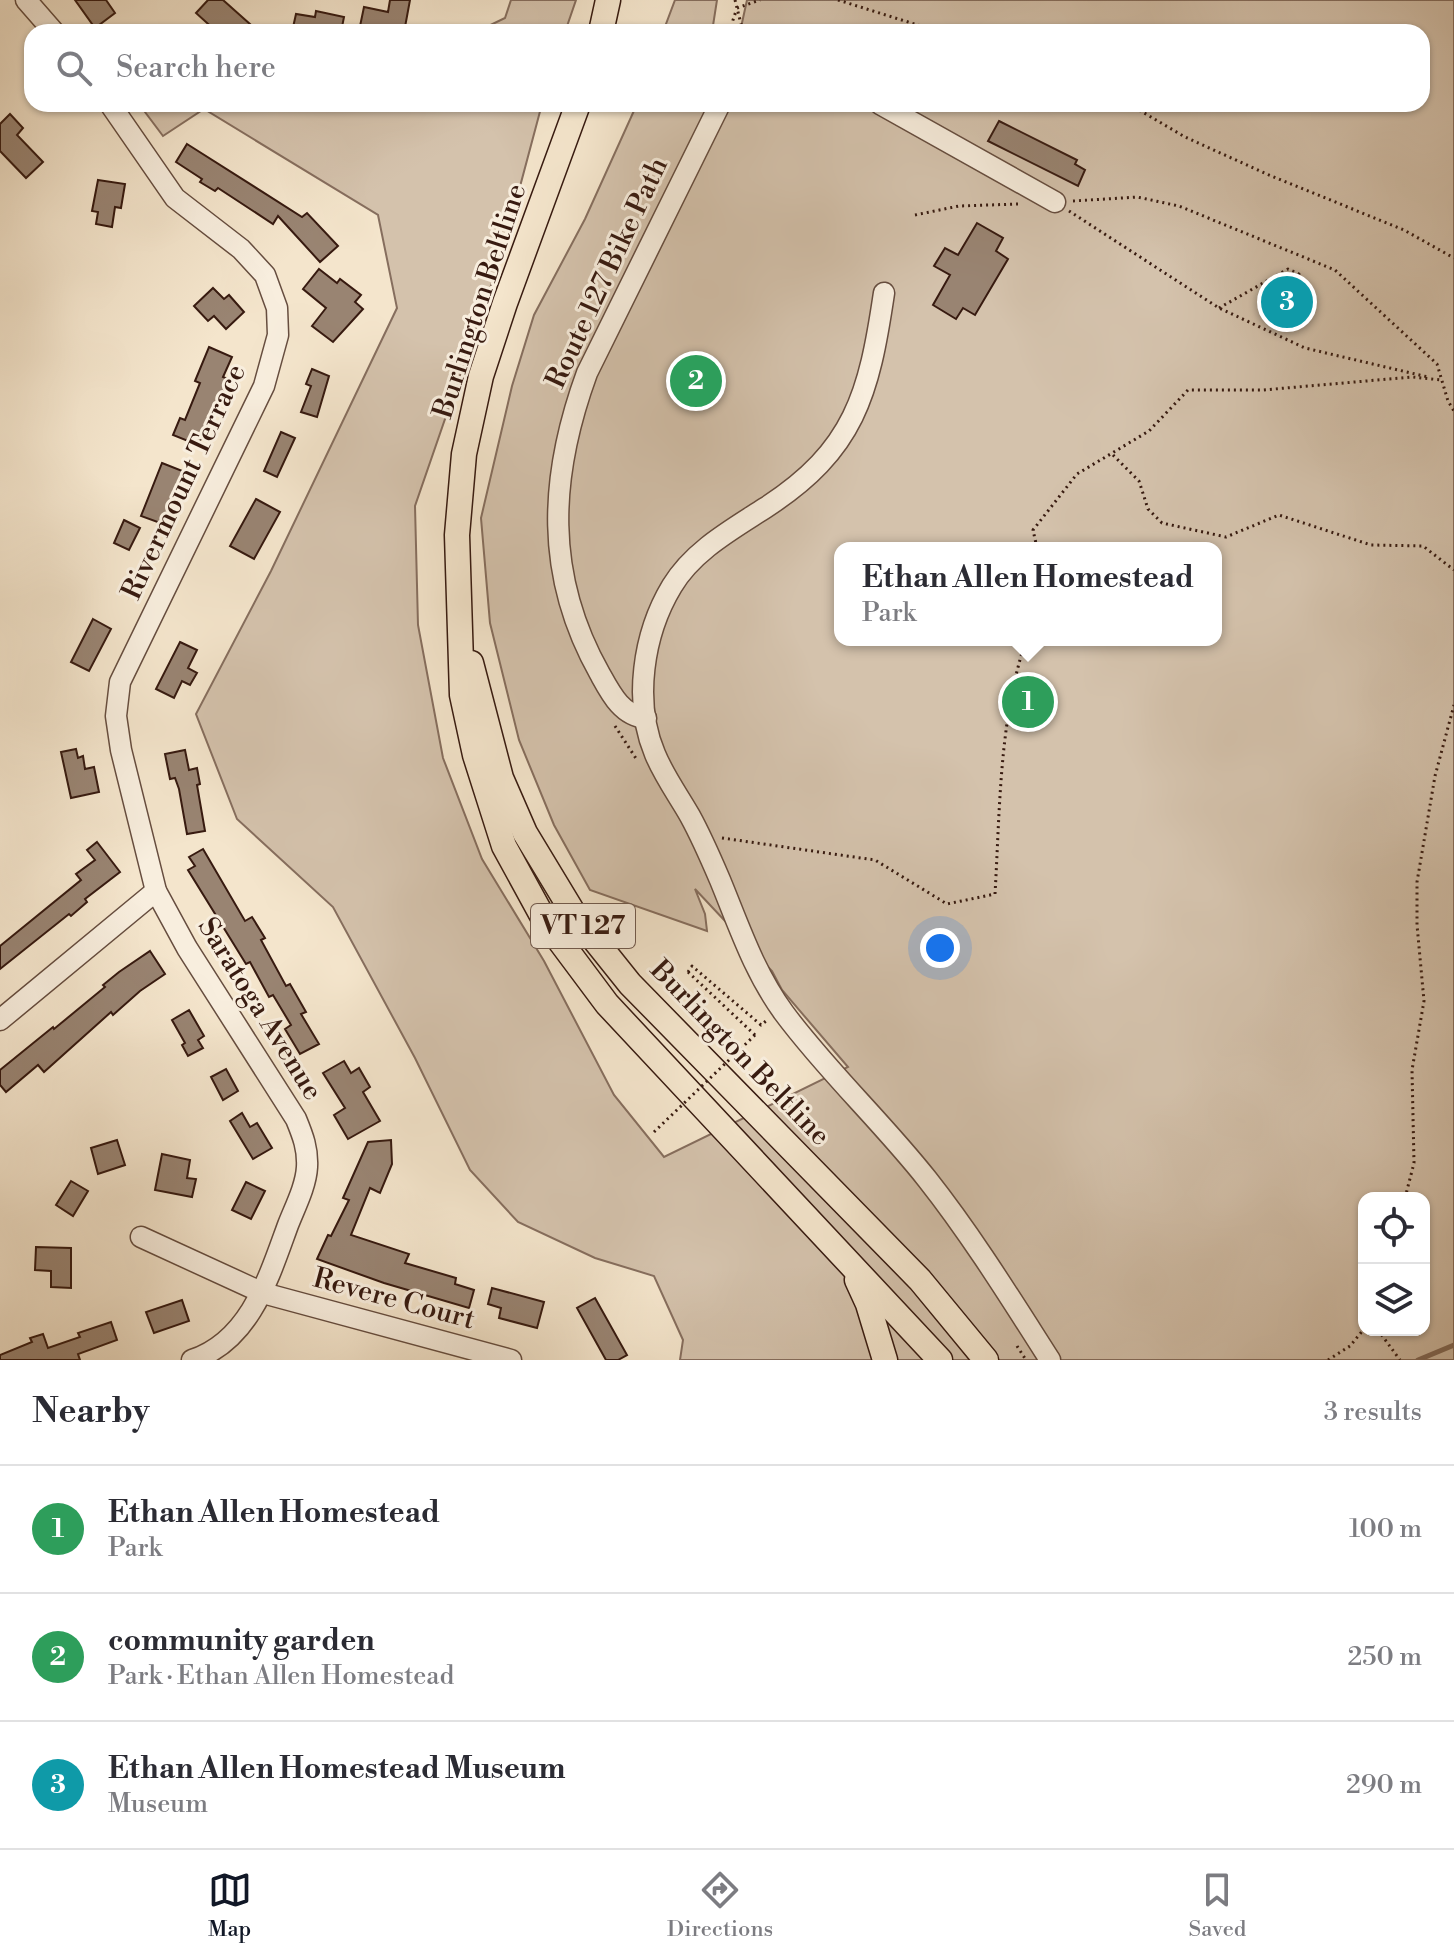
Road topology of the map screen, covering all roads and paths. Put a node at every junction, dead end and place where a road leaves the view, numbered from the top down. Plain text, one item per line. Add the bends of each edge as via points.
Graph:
1 (26, 0) edge
2 (608, 0) edge
3 (735, 0) edge
4 (760, 0) edge
5 (838, 0) edge
6 (737, 8) junction
7 (47, 24) edge
8 (603, 24) edge
9 (732, 24) edge
10 (741, 24) edge
11 (914, 24) edge
12 (116, 112) edge
13 (575, 112) edge
14 (716, 112) edge
15 (894, 112) edge
16 (1143, 112) edge
17 (1055, 202) junction
18 (915, 215) dead end
19 (1454, 258) edge
20 (1294, 292) dead end
21 (884, 293) dead end
22 (1219, 308) junction
23 (1442, 380) junction
24 (1454, 411) edge
25 (1112, 454) junction
26 (1036, 542) edge
27 (1454, 570) edge
28 (459, 618) junction
29 (1024, 646) edge
30 (132, 656) joint
31 (1454, 705) edge
32 (646, 718) junction
33 (612, 721) dead end
34 (638, 761) dead end
35 (699, 834) junction
36 (156, 891) junction
37 (0, 1020) edge
38 (769, 1020) dead end
39 (654, 1132) dead end
40 (1407, 1192) edge
41 (141, 1237) dead end
42 (850, 1263) junction
43 (263, 1293) junction
44 (1358, 1336) edge
45 (1383, 1336) edge
46 (192, 1360) edge
47 (511, 1360) edge
48 (885, 1360) edge
49 (940, 1360) edge
50 (986, 1360) edge
51 (1050, 1360) edge
52 (1328, 1360) edge
53 (1400, 1360) edge

1 - 7 street
2 - 8 main road
3 - 6 path
4 - 6 path
5 - 11 path
6 - 9 path
6 - 10 path
12 - 30 street, Rivermount Terrace via 175,198 241,249 265,275 277,308 278,335 264,386
13 - 28 main road, Burlington Beltline / VT 127 via 505,303 471,414 458,508
14 - 32 street via 587,373 559,475 558,547 580,636 614,699 635,717
15 - 17 street
16 - 19 path via 1185,137 1404,230
17 - 18 path via 959,206
17 - 22 path
17 - 23 path via 1137,197 1157,201 1335,270 1437,364
20 - 22 path via 1299,274 1288,269
21 - 32 street via 874,360 840,440 814,473 714,540 673,585 648,649
22 - 23 path via 1305,348
23 - 24 path
23 - 25 path via 1412,377 1263,390 1188,390 1149,431
25 - 26 path via 1077,474 1033,530
25 - 27 path via 1139,481 1148,509 1162,523 1226,537 1279,515 1371,545 1423,546
28 - 42 main road, Burlington Beltline / VT 127 via 462,695 475,755 504,846 545,921 607,1004
28 - 50 main road, Burlington Beltline / VT 127 via 501,778 525,833 574,914 630,984 920,1280
29 - 35 path via 1005,736 995,894 947,904 875,860
30 - 36 street, Saratoga Avenue via 120,682 116,716
31 - 40 path via 1435,776 1417,882 1424,1001 1412,1070 1414,1163
32 - 35 street via 664,775
33 - 34 path
35 - 51 street via 752,961 783,1012 927,1179
36 - 37 street
36 - 43 street, Saratoga Avenue via 296,1119 307,1147 304,1182
38 - 39 path, bridge via 761,1025 692,966 688,972 755,1035
41 - 43 street, Revere Court
42 - 48 main road
42 - 49 main road, Burlington Beltline / VT 127
43 - 46 street, Saratoga Avenue via 239,1328 208,1355
43 - 47 street, Revere Court
44 - 52 path
45 - 53 path

